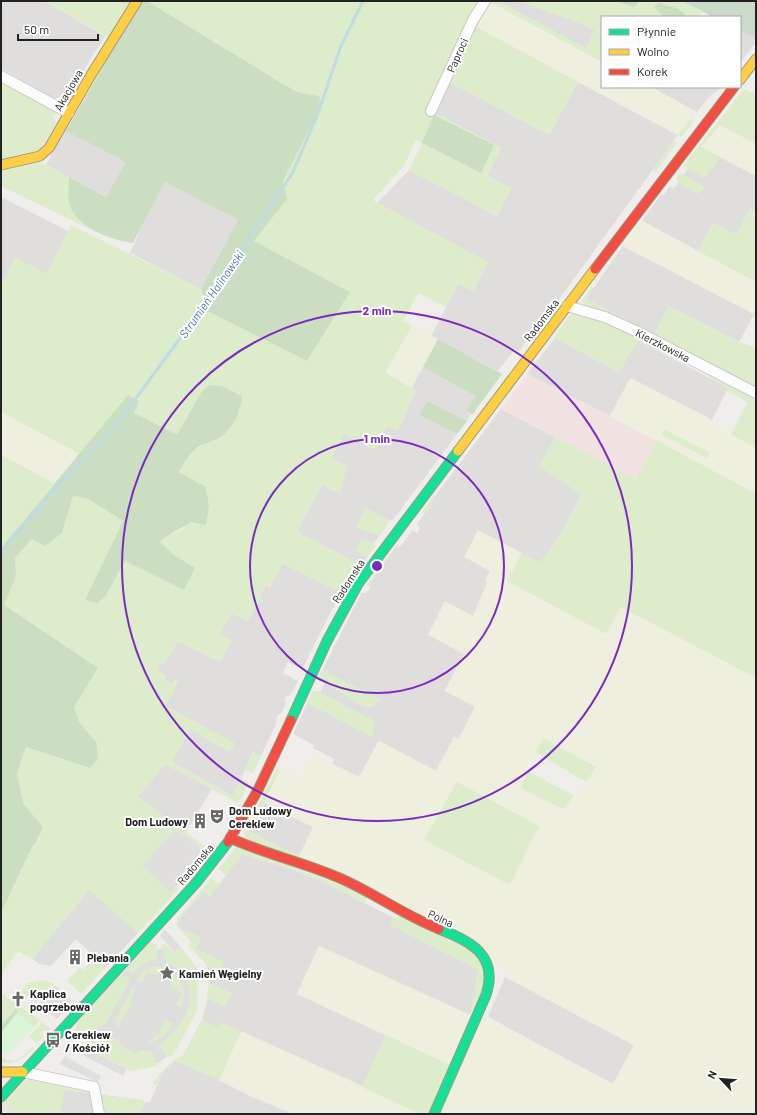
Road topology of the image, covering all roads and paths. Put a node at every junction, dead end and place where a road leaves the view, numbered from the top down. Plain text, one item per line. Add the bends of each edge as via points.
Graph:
1 (137, 1) edge
2 (485, 1) edge
3 (756, 59) edge
4 (1, 76) edge
5 (741, 79) edge
6 (733, 88) edge
7 (431, 111) dead end
8 (68, 113) junction
9 (1, 165) edge
10 (567, 306) junction
11 (756, 393) edge
12 (230, 838) junction
13 (1, 1072) edge
14 (23, 1072) junction
15 (1, 1097) edge
16 (99, 1114) edge
17 (434, 1114) edge

1 - 8 street, Akacjowa
2 - 7 street, Paproci via 473,20
3 - 5 street
4 - 8 street
6 - 10 street, Radomska
8 - 9 street, Akacjowa via 54,141 44,152 32,158
10 - 11 street, Kierzkowska via 605,317 638,332
10 - 12 street, Radomska via 358,584 337,621 255,795
12 - 14 street, Radomska via 196,883
12 - 17 street, Polna via 344,880 410,916 462,940 486,959 491,981
13 - 14 street
14 - 15 street, Radomska
14 - 16 street via 94,1087

